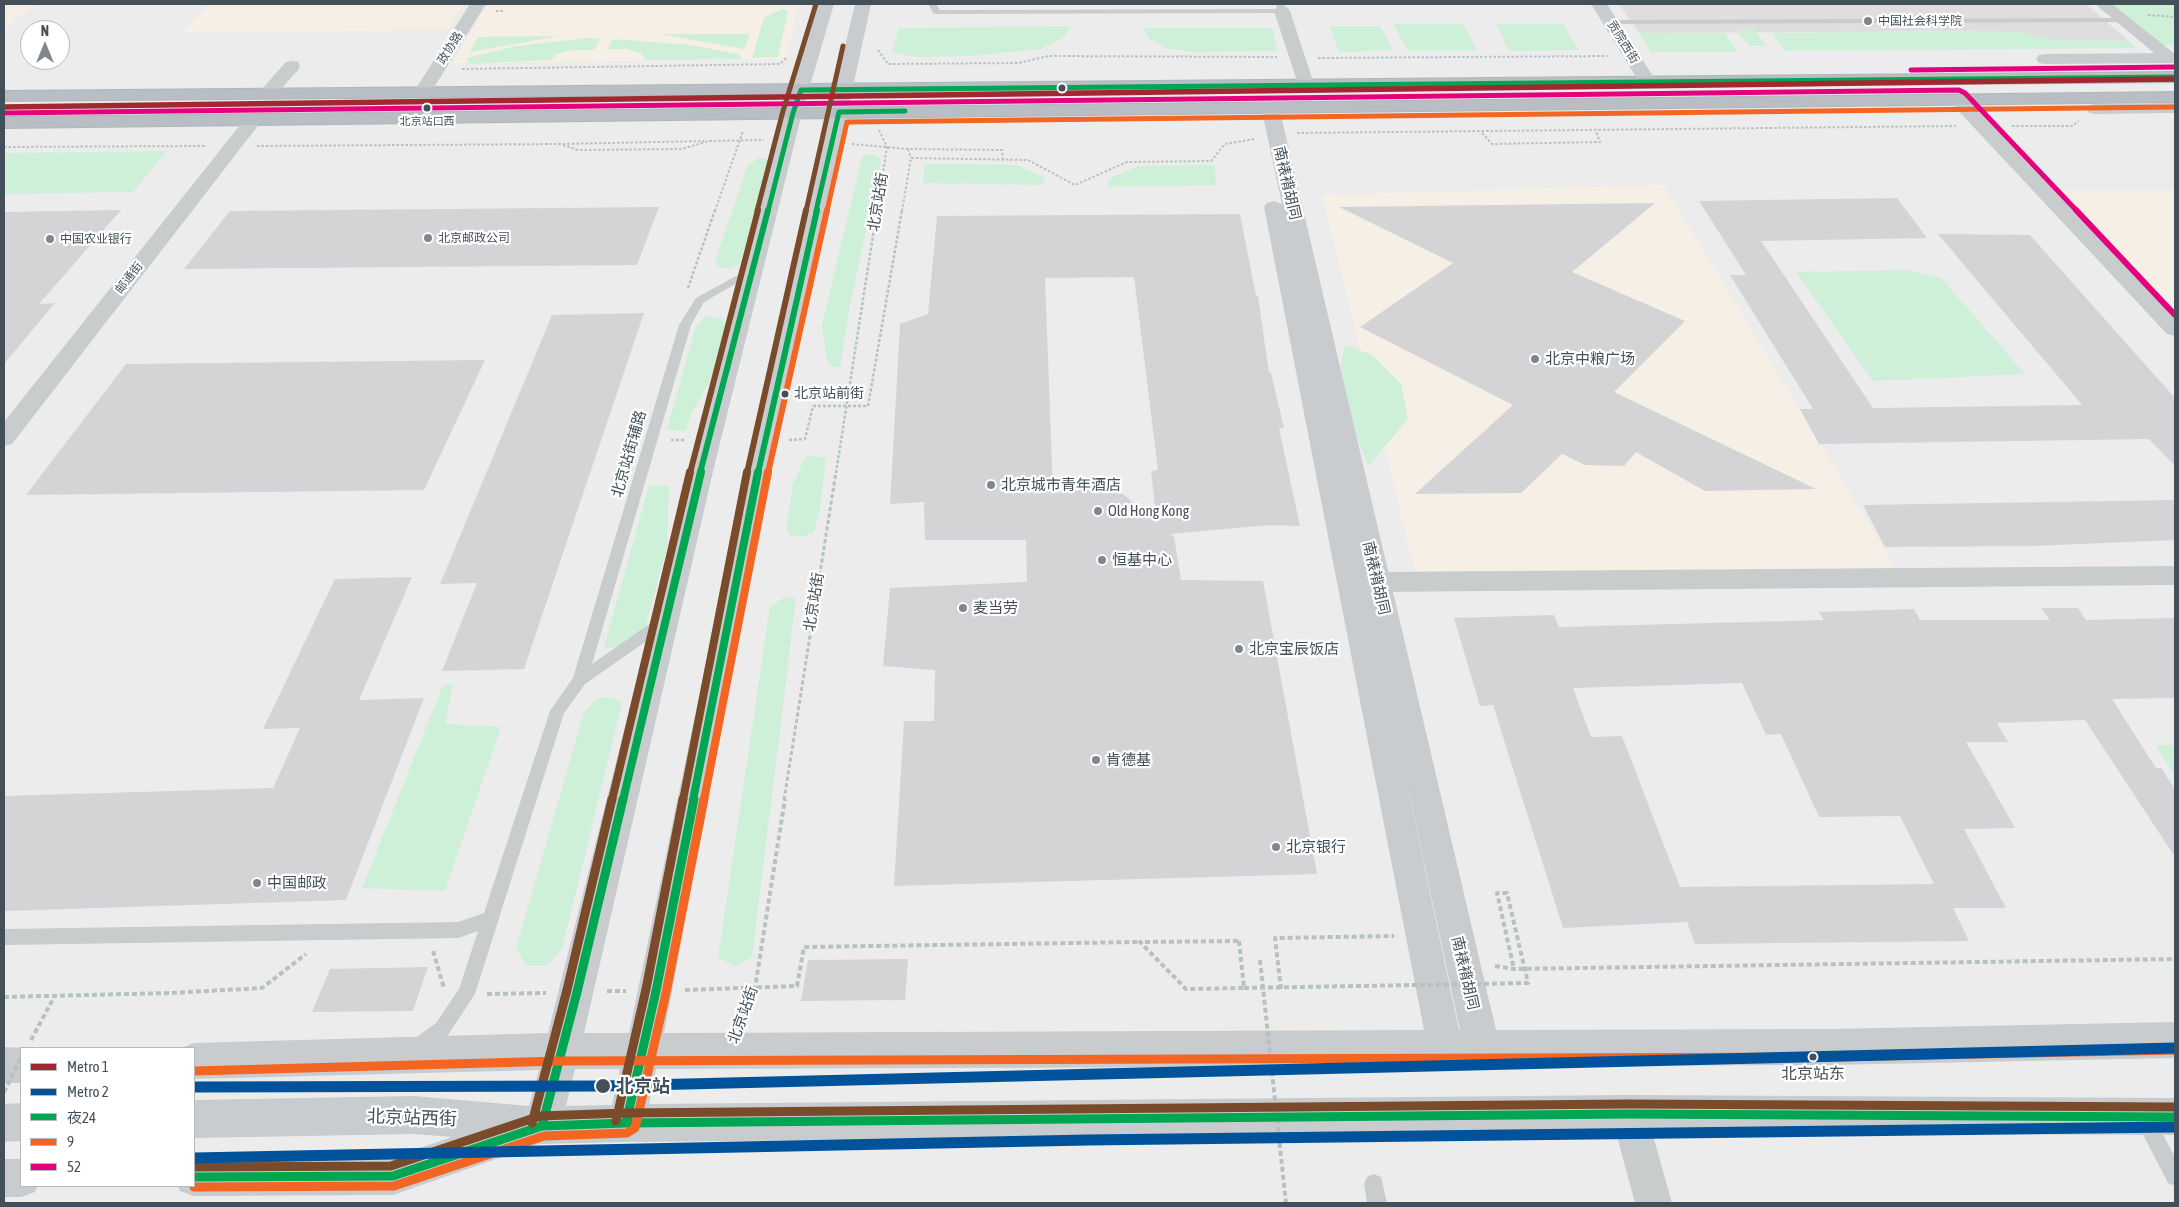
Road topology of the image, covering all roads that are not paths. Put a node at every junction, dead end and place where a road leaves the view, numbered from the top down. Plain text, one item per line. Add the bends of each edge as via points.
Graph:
1 (478, 4) edge
2 (826, 4) edge
3 (863, 4) edge
4 (932, 4) edge
5 (1599, 4) edge
6 (2103, 4) edge
7 (1281, 7) edge
8 (2123, 20) junction
9 (1610, 22) junction
10 (2172, 58) edge
11 (2045, 59) joint
12 (292, 66) dead end
13 (2175, 77) edge
14 (1934, 80) junction
15 (1648, 81) junction
16 (1306, 84) junction
17 (844, 89) junction
18 (422, 93) junction
19 (267, 94) junction
20 (4, 96) edge
21 (2175, 96) edge
22 (1958, 100) junction
23 (797, 101) junction
24 (1262, 107) junction
25 (2175, 108) edge
26 (2095, 109) joint
27 (840, 112) junction
28 (254, 119) junction
29 (4, 123) edge
30 (754, 268) junction
31 (2175, 329) edge
32 (4, 438) edge
33 (2174, 575) dead end
34 (1377, 582) junction
35 (664, 622) junction
36 (580, 680) junction
37 (491, 918) junction
38 (4, 938) edge
39 (2175, 1040) edge
40 (1445, 1048) junction
41 (1482, 1049) junction
42 (642, 1051) junction
43 (561, 1052) junction
44 (407, 1056) junction
45 (195, 1061) edge
46 (20, 1065) edge
47 (4, 1066) edge
48 (1629, 1114) junction
49 (2159, 1116) edge
50 (195, 1119) edge
51 (20, 1122) edge
52 (4, 1123) edge
53 (626, 1123) junction
54 (542, 1126) junction
55 (2175, 1176) edge
56 (195, 1177) edge
57 (4, 1178) edge
58 (20, 1178) edge
59 (1374, 1184) dead end
60 (1377, 1203) edge
61 (1654, 1203) edge

1 - 18 street, 政协路
2 - 23 main road
3 - 17 main road
4 - 7 lane via 937,12
5 - 9 main road, 贡院西街
6 - 8 street
7 - 16 street
8 - 9 lane
8 - 10 street
9 - 15 main road, 贡院西街
10 - 11 main road
11 - 14 highway
12 - 19 street
13 - 14 highway
14 - 15 highway
15 - 16 highway
16 - 17 highway
17 - 23 highway
17 - 27 main road
18 - 19 highway
18 - 23 highway
19 - 20 highway
21 - 22 highway
22 - 24 highway
22 - 26 highway
22 - 31 street
23 - 27 highway
23 - 28 highway via 749,113
23 - 30 main road
24 - 27 highway
24 - 34 main road, 南裱褙胡同
24 - 40 main road, 南裱褙胡同 via 1332,491
25 - 26 main road
27 - 42 main road via 764,441
28 - 29 highway
28 - 32 street, 邮通街
30 - 35 main road
30 - 36 lane, 北京站街辅路 via 700,300 685,325
33 - 34 street
34 - 41 main road, 南裱褙胡同
35 - 36 lane
35 - 43 main road
36 - 37 lane via 557,711
37 - 38 lane via 458,930
37 - 44 lane via 466,994 442,1029
39 - 41 main road
40 - 41 main road
40 - 42 main road
42 - 43 main road
42 - 53 main road
43 - 44 main road
43 - 54 main road
44 - 45 main road
46 - 47 main road
48 - 49 main road
48 - 53 main road
48 - 61 street
49 - 55 lane
50 - 54 main road, 北京站西街 via 414,1115
51 - 52 main road
53 - 54 main road
54 - 56 main road via 393,1176
57 - 58 main road
59 - 60 lane

